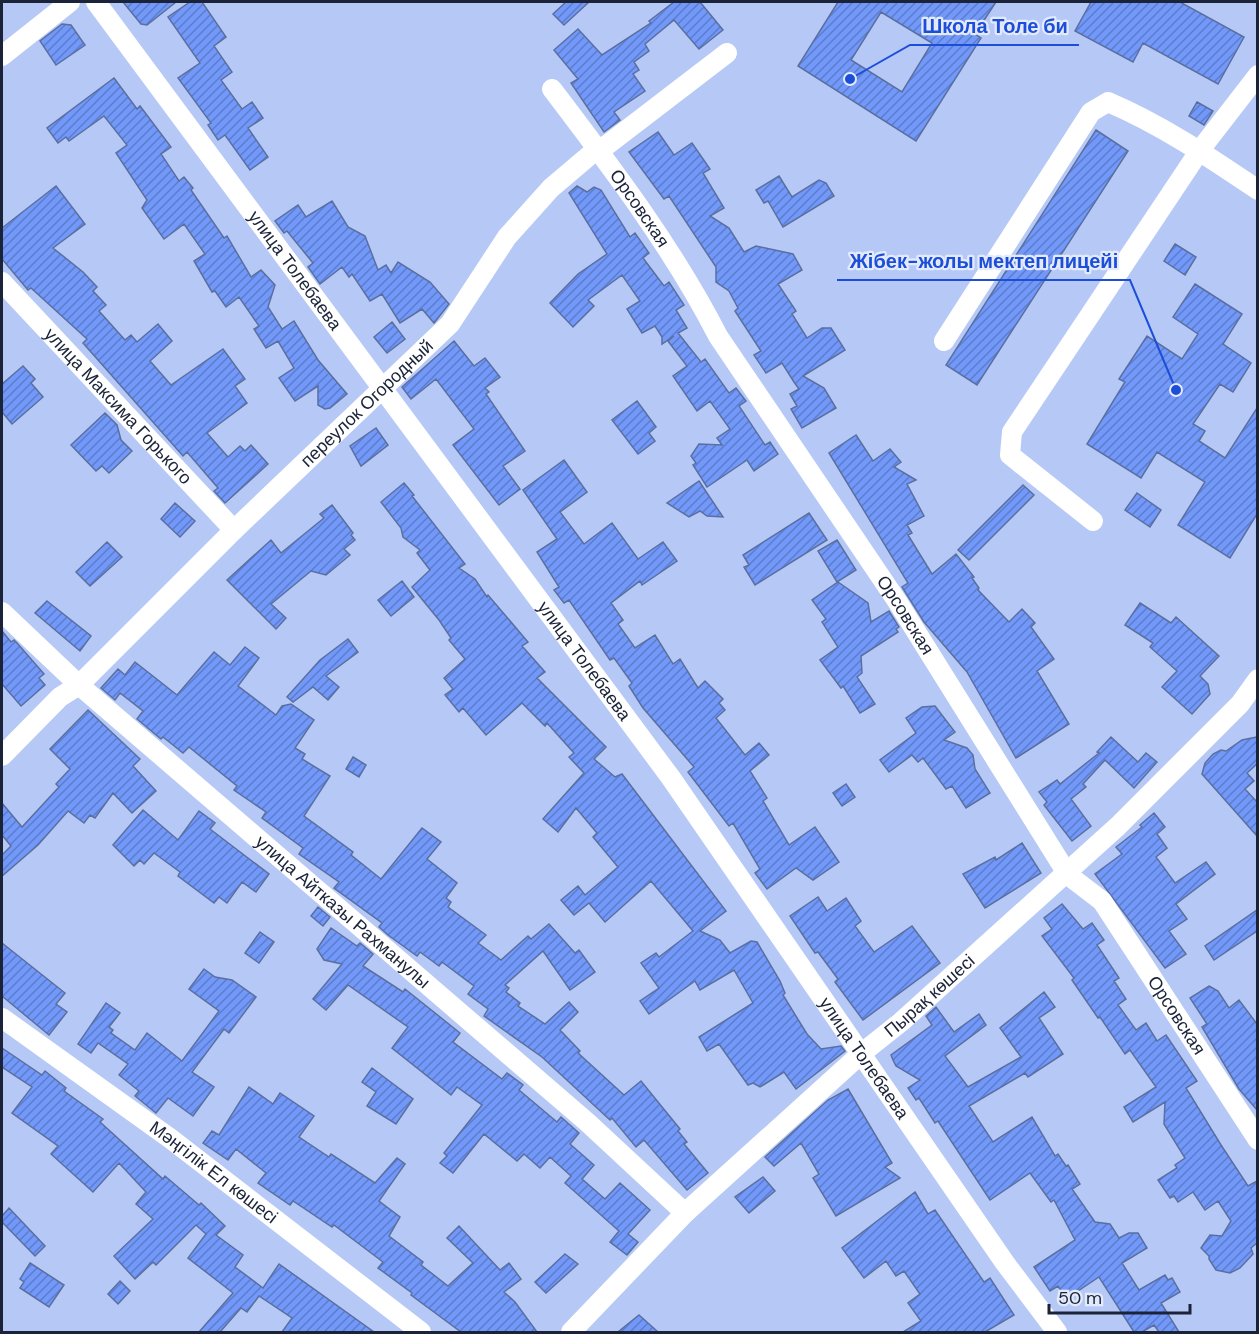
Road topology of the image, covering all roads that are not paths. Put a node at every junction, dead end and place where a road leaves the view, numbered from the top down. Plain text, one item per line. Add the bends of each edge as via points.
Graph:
1 (70, 2) edge
2 (96, 2) edge
3 (727, 53) dead end
4 (2, 56) edge
5 (1257, 75) edge
6 (552, 89) dead end
7 (597, 149) junction
8 (1200, 150) junction
9 (1257, 190) edge
10 (2, 282) edge
11 (944, 341) dead end
12 (382, 391) junction
13 (1093, 521) dead end
14 (234, 531) junction
15 (2, 612) edge
16 (1257, 679) edge
17 (79, 684) junction
18 (2, 756) edge
19 (1068, 874) junction
20 (2, 1018) edge
21 (862, 1053) junction
22 (1257, 1140) edge
23 (685, 1213) junction
24 (421, 1332) edge
25 (571, 1332) edge
26 (1057, 1332) edge

1 - 4 street
2 - 12 street, улица Толебаева
3 - 7 street, переулок Огородный
5 - 8 street
6 - 7 street, Орсовская
7 - 12 street, переулок Огородный via 551,188 515,228 450,324
7 - 19 street, Орсовская via 897,602
8 - 9 street
8 - 11 street via 1108,102 1091,112
8 - 13 street via 1012,432 1010,455
10 - 14 street, улица Максима Горького
12 - 14 street, переулок Огородный
12 - 21 street, улица Толебаева via 671,778
14 - 17 street, переулок Огородный
15 - 17 street, улица Айтказы Рахманулы
16 - 19 street, Пырақ көшесі via 1240,704
17 - 18 street, переулок Огородный via 60,697
17 - 23 street, улица Айтказы Рахманулы via 587,1122
19 - 21 street, Пырақ көшесі
19 - 22 street, Орсовская via 1102,901
20 - 24 street, Мәңгілік Ел көшесі via 171,1139
21 - 23 street, Пырақ көшесі
21 - 26 street, улица Толебаева via 1005,1263
23 - 25 street, Пырақ көшесі

